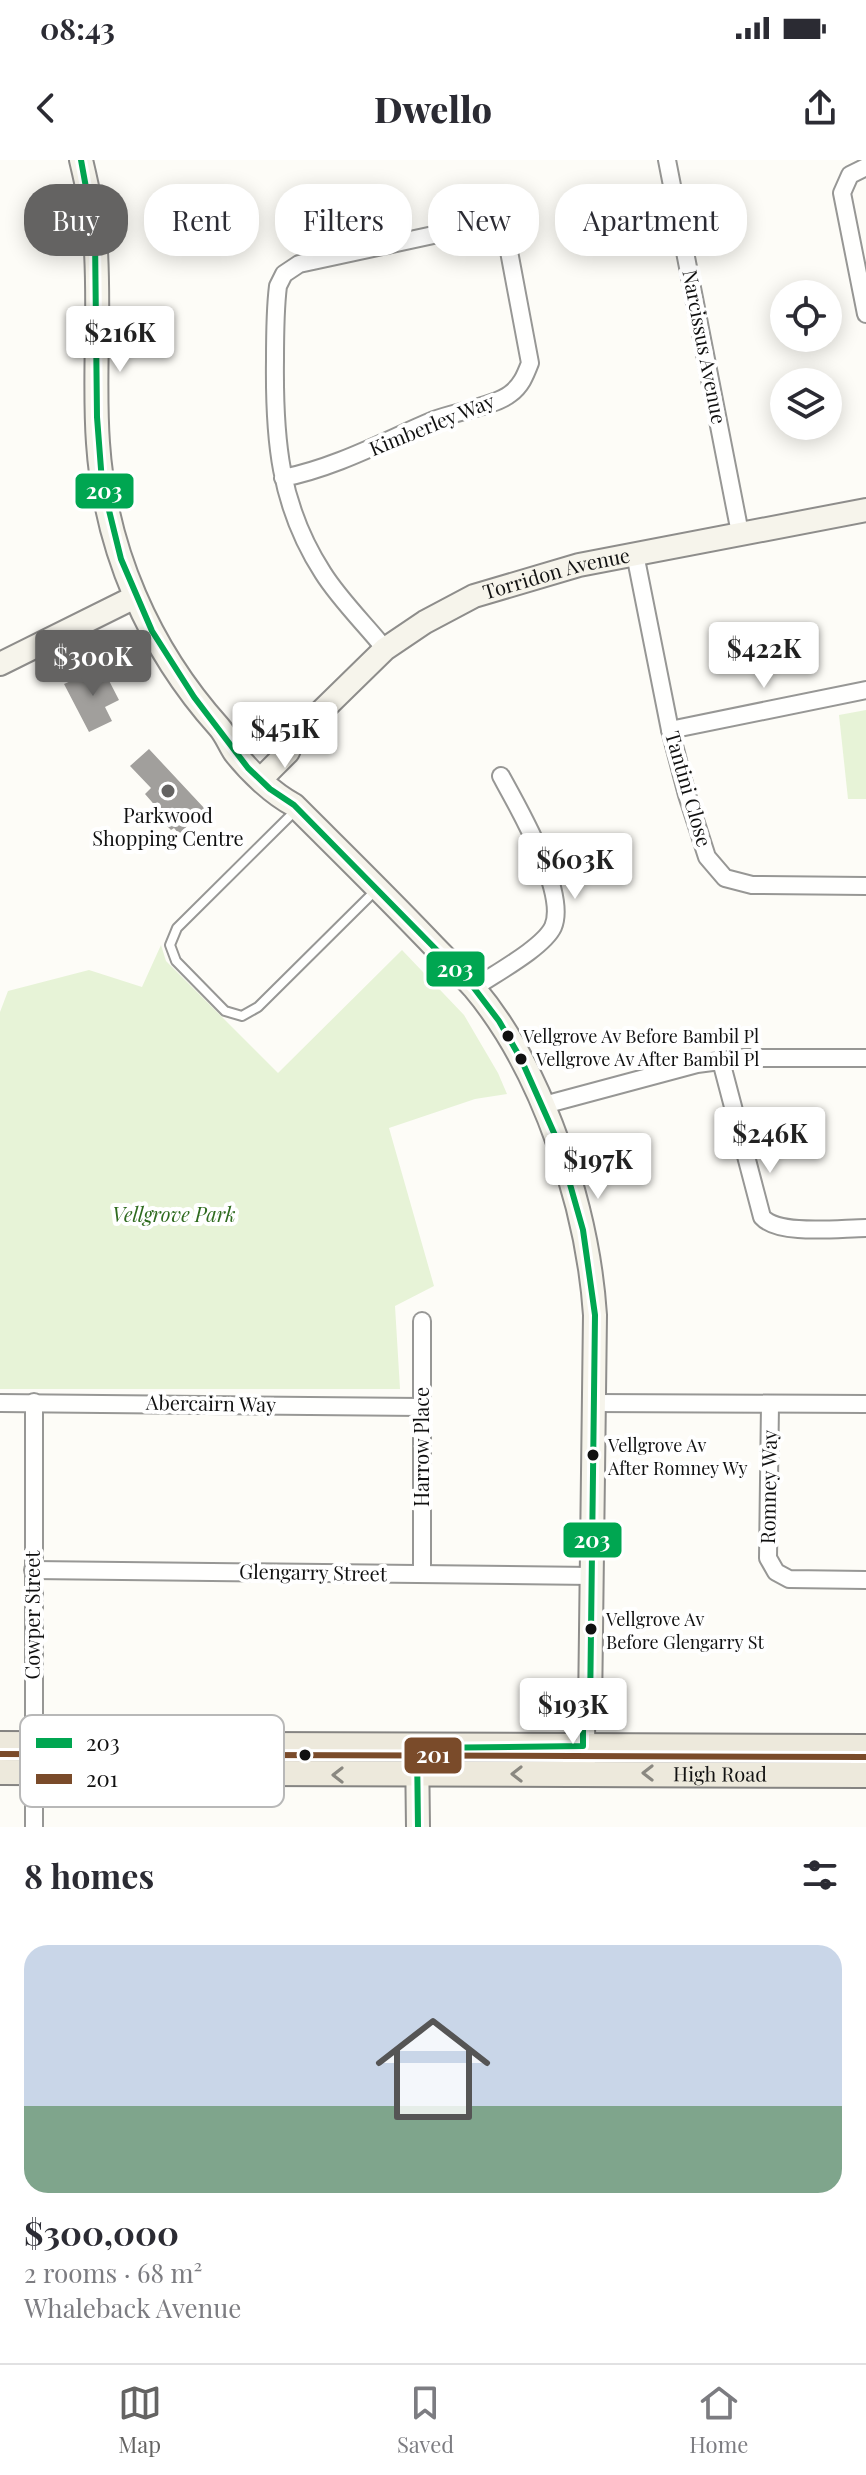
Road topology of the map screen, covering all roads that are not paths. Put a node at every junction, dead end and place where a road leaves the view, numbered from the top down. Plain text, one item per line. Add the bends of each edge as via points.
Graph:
1 (81, 160) edge
2 (667, 160) edge
3 (866, 167) edge
4 (866, 314) edge
5 (283, 478) junction
6 (866, 510) edge
7 (740, 533) junction
8 (635, 554) junction
9 (135, 597) junction
10 (385, 649) junction
11 (0, 664) edge
12 (866, 690) edge
13 (670, 730) junction
14 (260, 770) junction
15 (501, 776) dead end
16 (296, 807) junction
17 (866, 886) edge
18 (378, 888) junction
19 (474, 988) junction
20 (866, 1058) edge
21 (721, 1061) junction
22 (544, 1105) junction
23 (866, 1228) edge
24 (422, 1321) dead end
25 (34, 1402) junction
26 (0, 1403) edge
27 (593, 1403) junction
28 (770, 1404) junction
29 (866, 1404) edge
30 (421, 1407) junction
31 (33, 1570) junction
32 (422, 1574) junction
33 (593, 1576) junction
34 (866, 1580) edge
35 (34, 1715) edge
36 (589, 1746) junction
37 (284, 1747) edge
38 (866, 1747) edge
39 (417, 1748) junction
40 (0, 1772) edge
41 (20, 1773) edge
42 (590, 1773) junction
43 (284, 1774) edge
44 (416, 1774) junction
45 (866, 1775) edge
46 (418, 1827) edge

1 - 9 street via 95,237 97,443 105,498
2 - 7 street, Narcissus Avenue
3 - 4 street via 850,175 842,193
5 - 5 street, Kimberley Way via 274,420 276,303 284,274 299,264 475,226 496,231 508,246 530,363 523,381 508,396
5 - 10 street, Kimberley Way via 306,543 324,575
6 - 7 street, Torridon Avenue
7 - 8 street, Torridon Avenue
8 - 10 street, Torridon Avenue via 474,596
8 - 13 street, Tantini Close
9 - 11 street
9 - 14 street via 197,703 235,752
10 - 14 street, Torridon Avenue via 294,738 281,742
12 - 13 street
13 - 17 street, Tantini Close via 707,857 725,878 752,885
14 - 16 street via 280,798
15 - 19 street via 538,846 557,910 553,928 541,942
16 - 18 street
16 - 18 lane via 177,928 170,945 176,961 225,1011 242,1016 258,1007
18 - 19 street
19 - 22 street via 504,1030
20 - 21 street
21 - 22 street
21 - 23 street via 767,1223 783,1228
22 - 27 street via 581,1225 593,1289
24 - 30 street, Harrow Place
25 - 26 street, Abercairn Way
25 - 30 street, Abercairn Way
25 - 31 street, Cowper Street
27 - 28 street, Romney Way
27 - 33 street
28 - 29 street, Romney Way
28 - 34 street, Romney Way via 768,1558 776,1572 789,1579
30 - 32 street, Harrow Place
31 - 32 street, Glengarry Street
31 - 35 street, Cowper Street
32 - 33 street, Glengarry Street
33 - 36 street via 590,1710 583,1725
36 - 38 main road, High Road
36 - 39 main road, High Road
36 - 42 street
37 - 39 main road, High Road
39 - 44 street
40 - 41 main road, High Road
42 -> 44 main road, High Road
45 -> 42 main road, High Road
44 -> 43 main road, High Road
44 - 46 street

